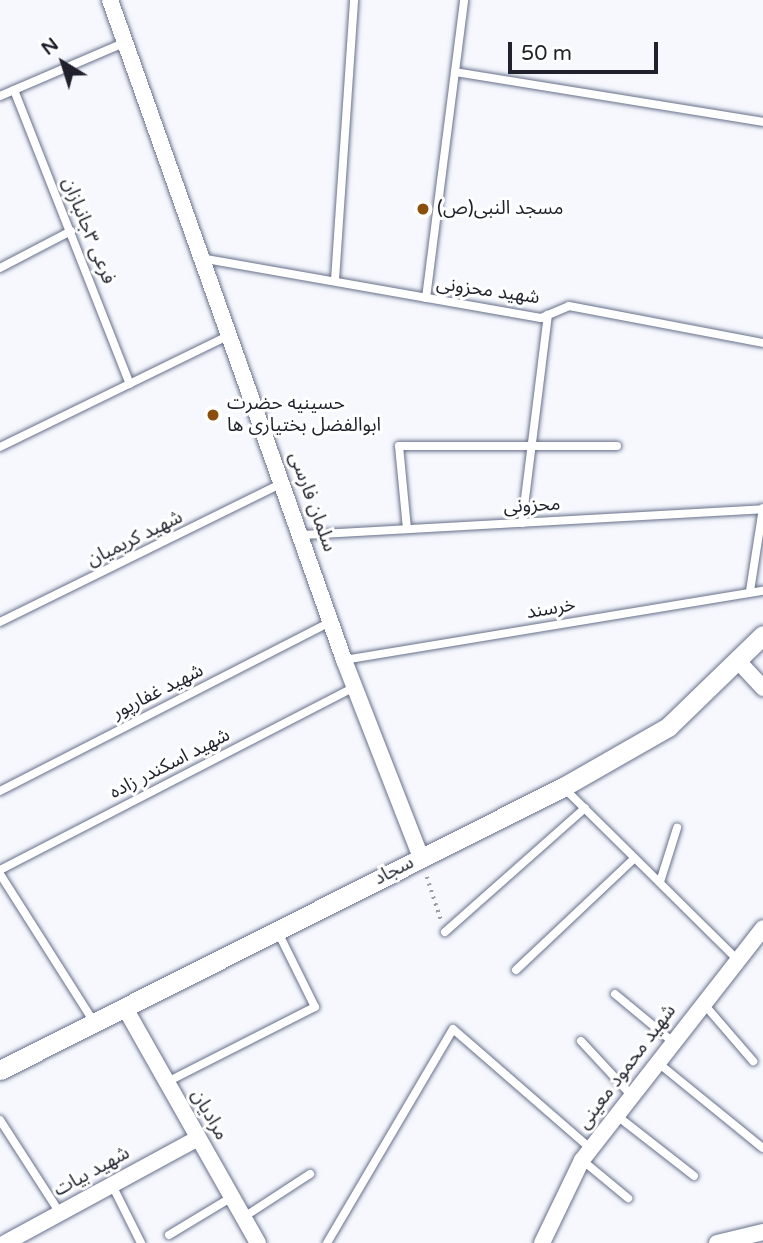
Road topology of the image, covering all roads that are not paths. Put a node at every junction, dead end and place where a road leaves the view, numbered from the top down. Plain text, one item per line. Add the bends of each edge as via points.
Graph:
1 (110, 0) edge
2 (354, 0) edge
3 (464, 0) edge
4 (126, 42) junction
5 (454, 72) junction
6 (14, 90) junction
7 (0, 96) edge
8 (763, 122) edge
9 (71, 231) junction
10 (205, 259) junction
11 (0, 268) edge
12 (335, 280) junction
13 (426, 298) junction
14 (548, 315) junction
15 (232, 335) junction
16 (763, 344) edge
17 (130, 384) junction
18 (532, 446) junction
19 (617, 446) dead end
20 (0, 447) edge
21 (283, 483) junction
22 (763, 509) edge
23 (522, 523) junction
24 (407, 529) junction
25 (303, 535) junction
26 (750, 591) junction
27 (763, 591) edge
28 (331, 621) junction
29 (0, 622) edge
30 (763, 635) edge
31 (344, 660) junction
32 (737, 661) junction
33 (355, 687) junction
34 (763, 688) edge
35 (562, 786) junction
36 (0, 791) edge
37 (584, 808) junction
38 (677, 828) dead end
39 (421, 858) junction
40 (635, 858) junction
41 (0, 872) edge
42 (660, 882) junction
43 (763, 928) edge
44 (277, 930) junction
45 (445, 932) road end
46 (737, 959) junction
47 (516, 970) dead end
48 (615, 994) dead end
49 (703, 1003) junction
50 (125, 1008) junction
51 (94, 1023) junction
52 (581, 1041) dead end
53 (673, 1042) junction
54 (753, 1061) dead end
55 (657, 1062) junction
56 (0, 1070) edge
57 (167, 1082) junction
58 (631, 1096) junction
59 (616, 1115) junction
60 (0, 1120) edge
61 (198, 1138) junction
62 (763, 1148) edge
63 (587, 1154) junction
64 (310, 1174) dead end
65 (694, 1175) dead end
66 (112, 1185) junction
67 (232, 1197) junction
68 (628, 1198) dead end
69 (60, 1213) junction
70 (244, 1217) junction
71 (763, 1232) edge
72 (169, 1235) dead end
73 (5, 1243) edge
74 (141, 1243) edge
75 (258, 1243) edge
76 (327, 1243) edge
77 (541, 1243) edge
78 (718, 1243) edge

1 - 4 street, سلمان فارسی
2 - 12 lane
3 - 5 lane
4 - 6 lane
4 - 10 street, سلمان فارسی
5 - 8 lane
5 - 13 lane
6 - 7 lane
6 - 9 lane, فرعی ۳جانبازان
9 - 11 lane
9 - 17 lane, فرعی ۳جانبازان
10 - 12 lane, شهید محزونی
10 - 15 street, سلمان فارسی
12 - 13 lane, شهید محزونی
13 - 14 lane, شهید محزونی via 541,318
14 - 16 lane, شهید محزونی via 569,306
14 - 18 lane
15 - 17 lane
15 - 21 street, سلمان فارسی
17 - 20 lane
18 - 19 lane
18 - 23 lane
18 - 24 lane via 399,446
21 - 25 street, سلمان فارسی
21 - 29 lane, شهید کریمیان
22 - 23 lane, محزونی
22 - 26 lane
23 - 24 lane, محزونی
24 - 25 lane, محزونی
25 - 28 street, سلمان فارسی
26 - 27 lane, خرسند
26 - 31 lane, خرسند
28 - 31 street, سلمان فارسی
28 - 36 lane, شهید غفارپور
30 - 32 street, سجاد
31 - 33 street, سلمان فارسی
32 - 34 street
32 - 35 street, سجاد via 668,727
33 - 39 street, سلمان فارسی
33 - 41 lane, شهید اسکندر زاده
35 - 37 lane
35 - 39 street, سجاد
37 - 40 lane
37 - 45 lane
38 - 42 lane
39 - 44 street, سجاد
40 - 42 lane
40 - 47 lane
41 - 51 lane
42 - 46 lane
43 - 46 street, شهید محمود معینی
44 - 50 street, سجاد
44 - 57 lane via 315,1007
46 - 49 street, شهید محمود معینی
48 - 53 lane
49 - 53 street, شهید محمود معینی
49 - 54 lane
50 - 51 street, سجاد
50 - 57 street, مرادیان
51 - 56 street, سجاد
52 - 58 lane
53 - 55 street, شهید محمود معینی
55 - 58 street, شهید محمود معینی
55 - 62 lane
57 - 61 street, مرادیان
58 - 59 street, شهید محمود معینی
59 - 63 street, شهید محمود معینی
59 - 65 lane
60 - 69 lane
61 - 66 street, شهید بیات
61 - 67 street, مرادیان
63 - 68 lane
63 - 76 lane via 453,1029
63 - 77 street, شهید محمود معینی
64 - 70 lane
66 - 69 street, شهید بیات
66 - 74 lane
67 - 70 street, مرادیان
67 - 72 lane
69 - 73 street, شهید بیات
70 - 75 street, مرادیان
71 - 78 street

